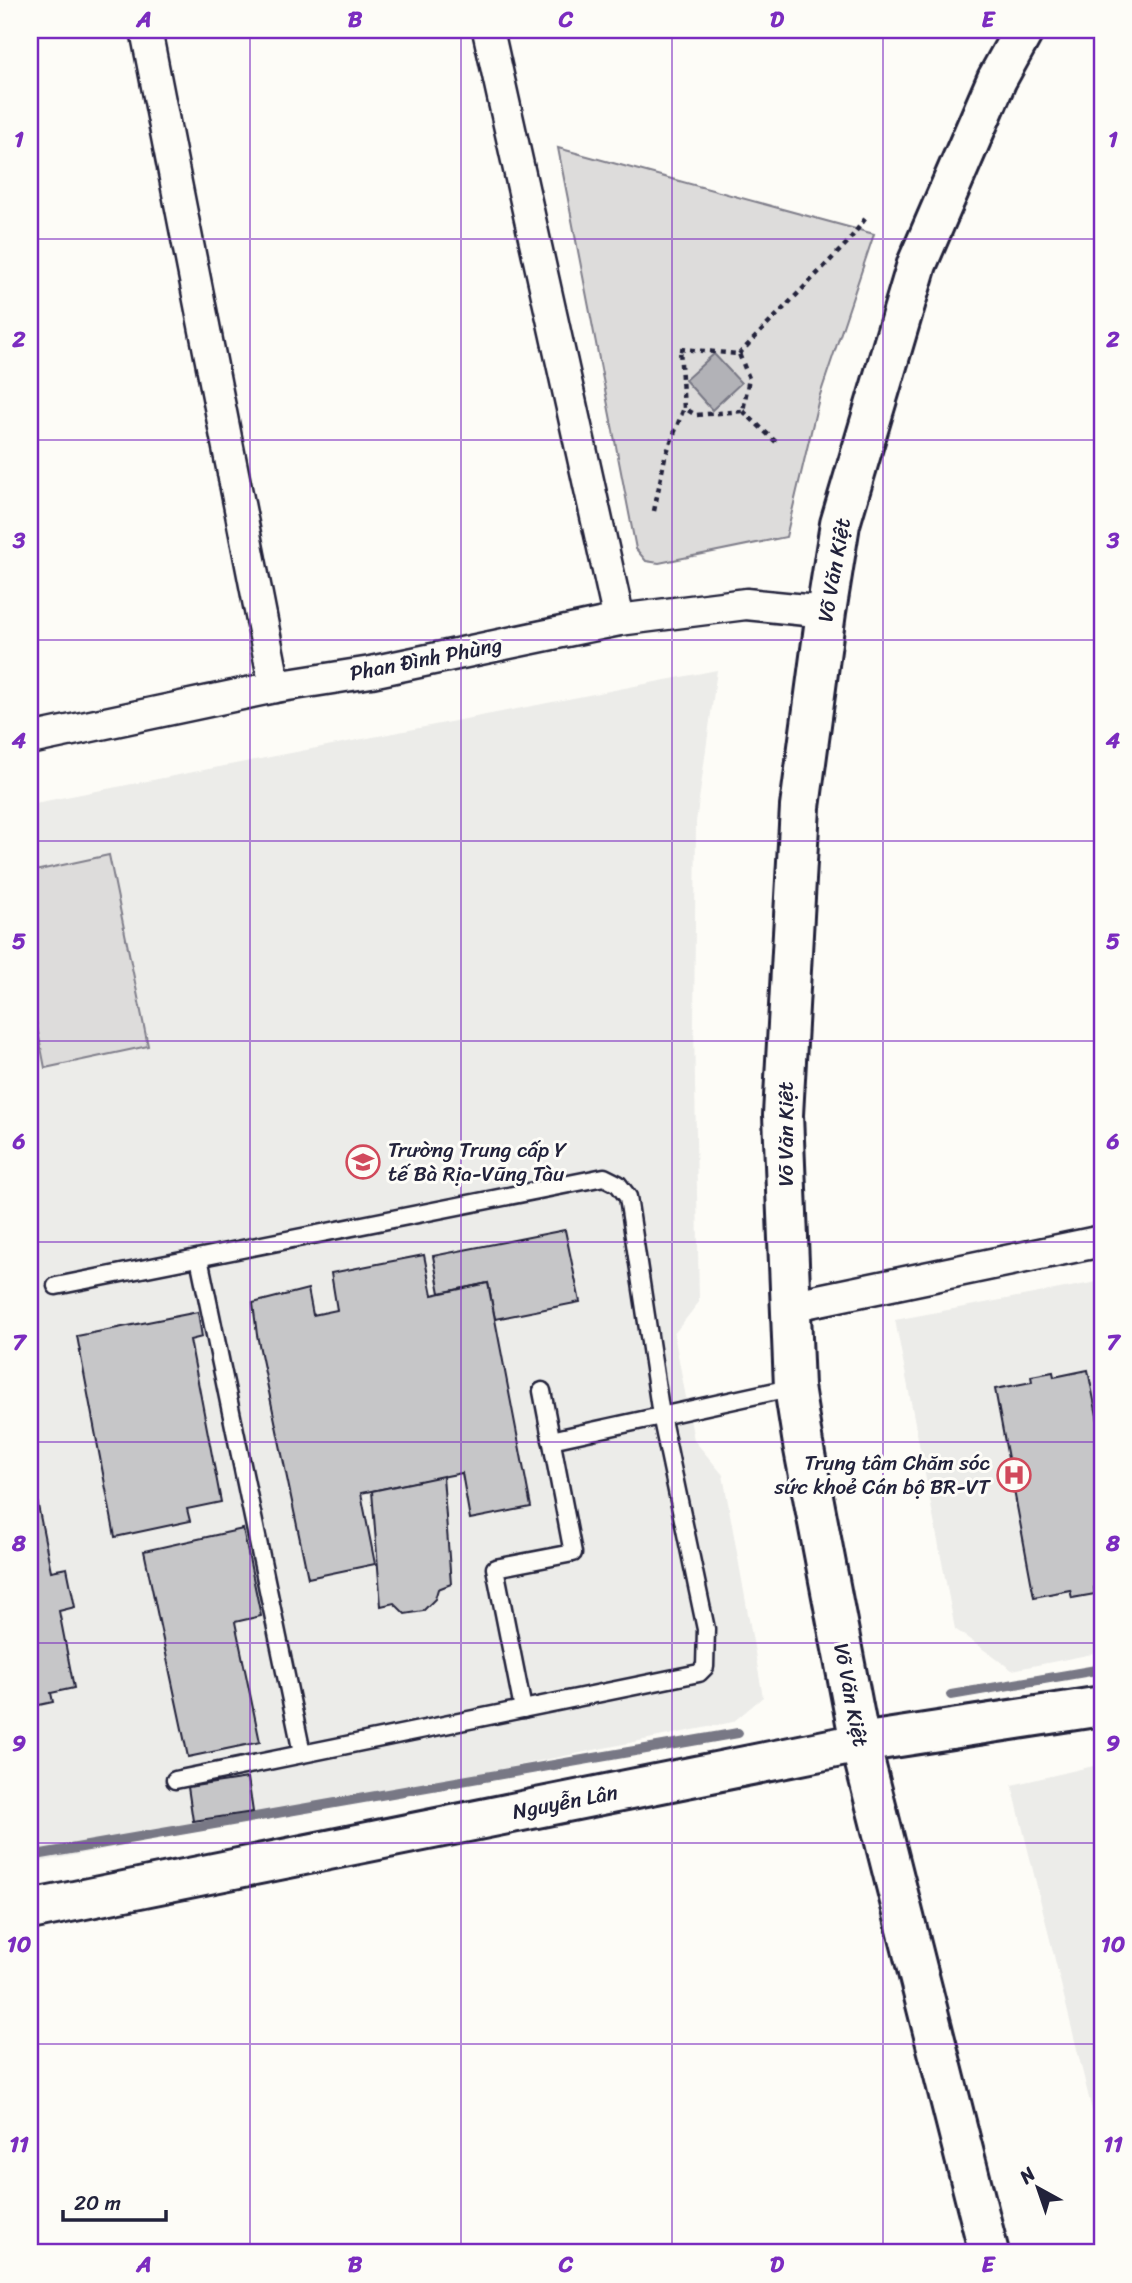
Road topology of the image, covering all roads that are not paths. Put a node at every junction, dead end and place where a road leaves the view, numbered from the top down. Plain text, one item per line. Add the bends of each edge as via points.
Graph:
1 (146, 30) edge
2 (488, 30) edge
3 (1024, 30) edge
4 (826, 612) junction
5 (619, 620) junction
6 (275, 687) junction
7 (30, 739) edge
8 (1102, 1241) edge
9 (199, 1258) junction
10 (56, 1286) dead end
11 (790, 1306) junction
12 (794, 1387) junction
13 (542, 1391) dead end
14 (661, 1415) junction
15 (551, 1440) junction
16 (1102, 1706) edge
17 (523, 1709) junction
18 (860, 1742) junction
19 (302, 1753) junction
20 (174, 1780) dead end
21 (30, 1910) edge
22 (989, 2253) edge

1 - 6 street
2 - 5 street
3 - 4 street, Võ Văn Kiệt via 997,79 918,264 840,524
4 - 5 street, Phan Đình Phùng via 746,604
4 - 11 street, Võ Văn Kiệt via 800,807 783,1115
5 - 6 street, Phan Đình Phùng via 371,672
6 - 7 street, Phan Đình Phùng
8 - 11 street
9 - 10 lane
9 - 14 lane via 604,1177 618,1184 628,1197
9 - 19 lane
11 - 12 street, Võ Văn Kiệt
12 - 14 lane
12 - 18 street, Võ Văn Kiệt
13 - 15 lane
14 - 15 lane
14 - 17 lane via 706,1629 705,1667 699,1673
15 - 17 lane via 573,1553 495,1568
16 - 18 street, Nguyễn Lân
17 - 19 lane
18 - 21 street, Nguyễn Lân
18 - 22 street, Võ Văn Kiệt
19 - 20 lane

